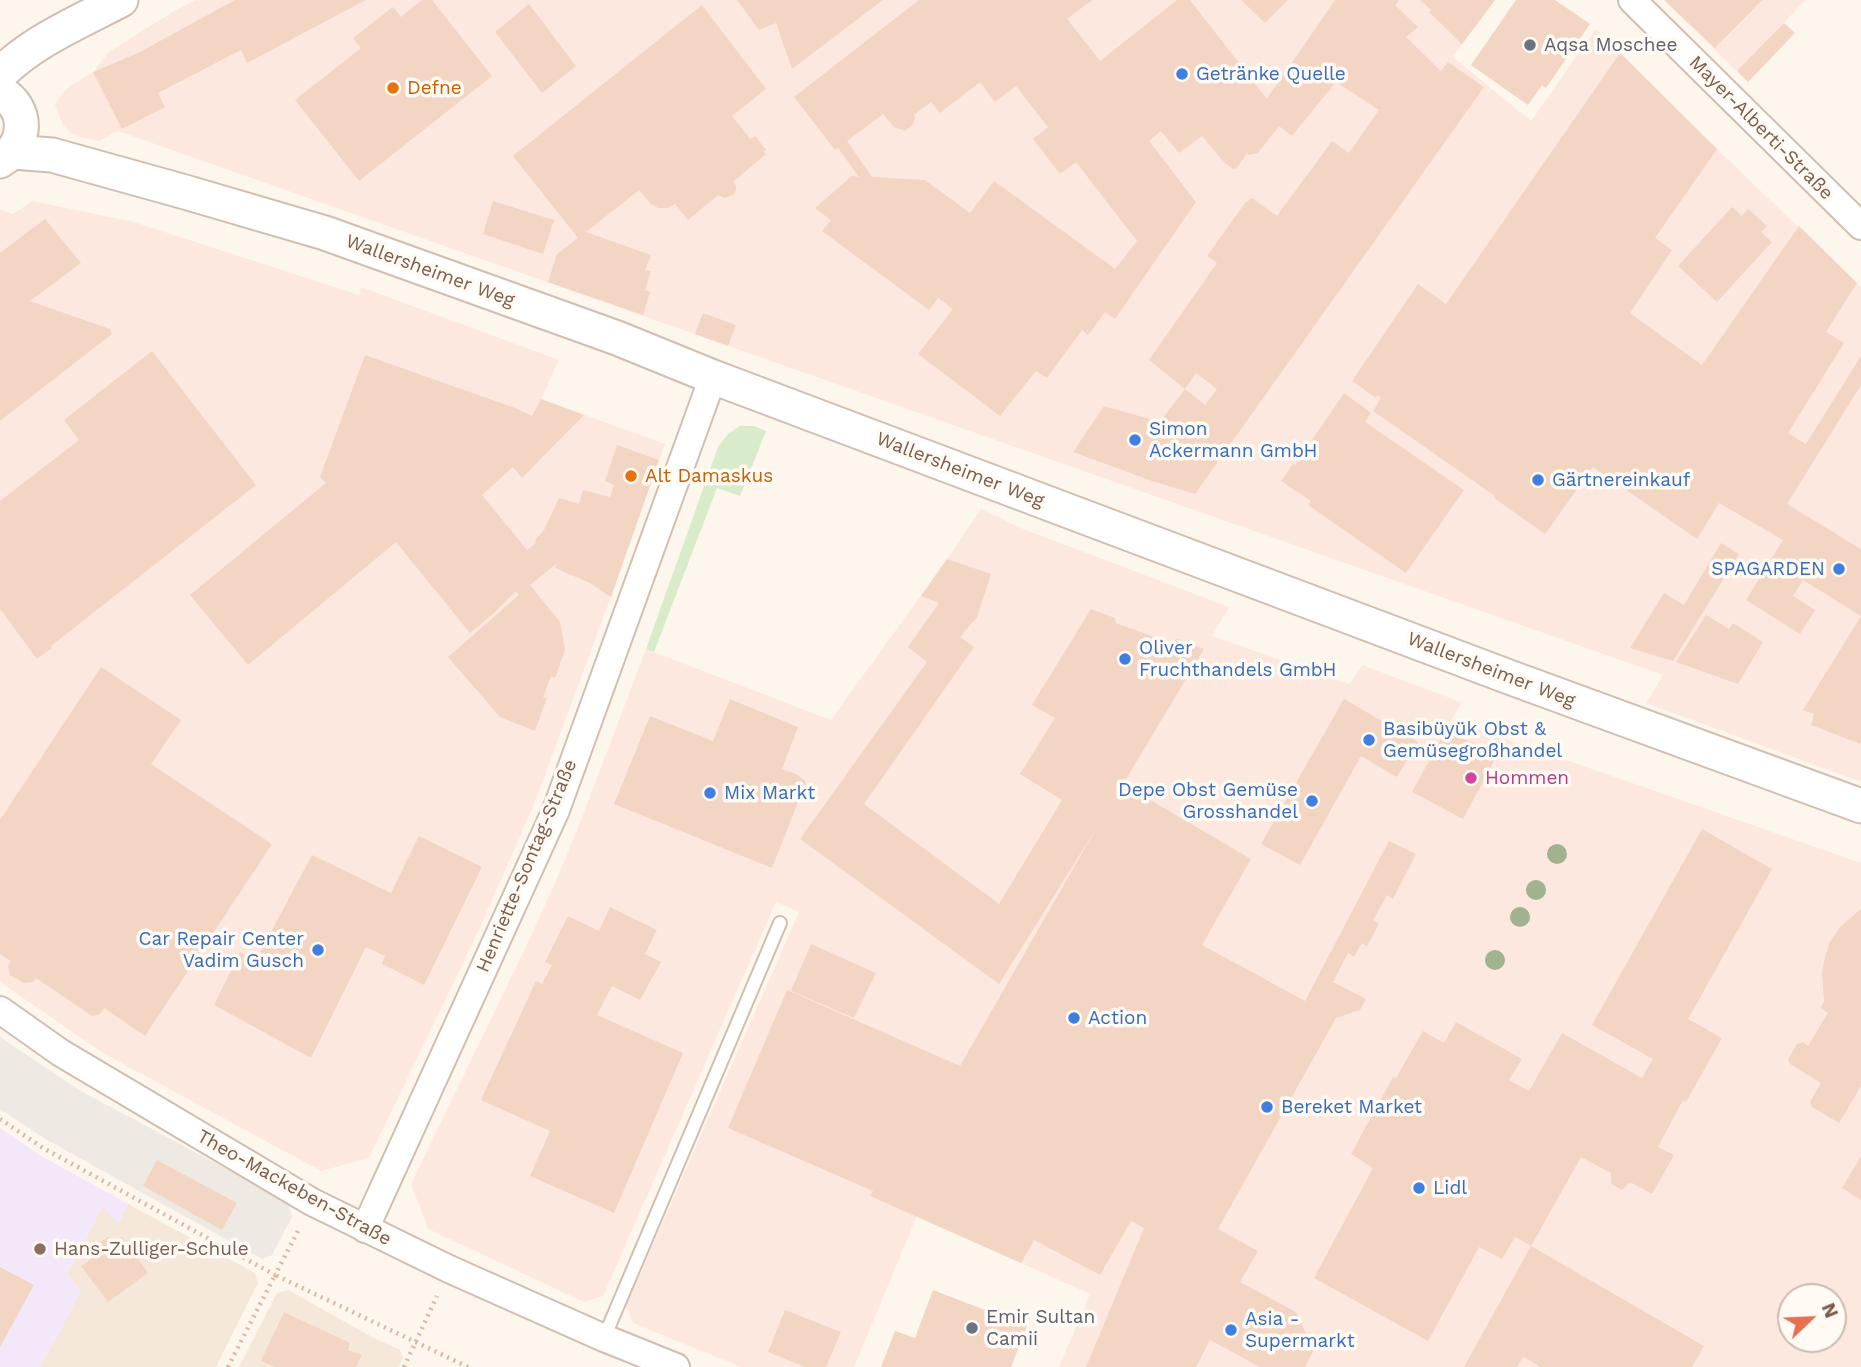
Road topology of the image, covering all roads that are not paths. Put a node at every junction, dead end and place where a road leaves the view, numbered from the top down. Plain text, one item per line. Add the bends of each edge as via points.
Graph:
1 (121, 0) edge
2 (1632, 0) edge
3 (8, 119) edge
4 (1861, 226) edge
5 (713, 377) junction
6 (1861, 806) edge
7 (780, 923) dead end
8 (0, 1010) edge
9 (365, 1229) junction
10 (604, 1338) junction
11 (676, 1367) edge

1 - 3 street via 49,37 25,73
2 - 4 street, Mayer-Alberti-Straße
3 - 5 street, Wallersheimer Weg via 52,155 325,233
5 - 6 street, Wallersheimer Weg
5 - 9 street, Henriette-Sontag-Straße via 556,810
7 - 10 lane
8 - 9 street, Theo-Mackeben-Straße via 61,1053
9 - 10 street, Theo-Mackeben-Straße
10 - 11 street, Theo-Mackeben-Straße

